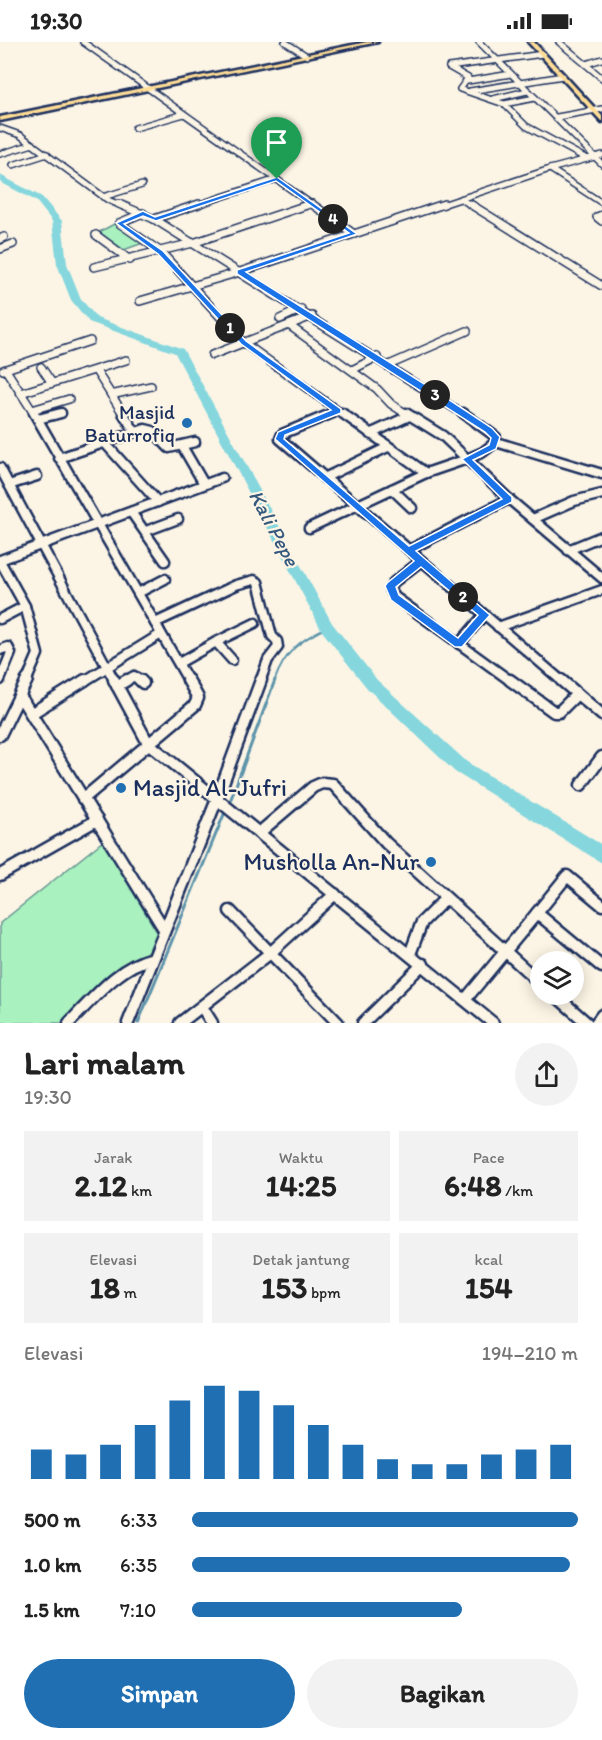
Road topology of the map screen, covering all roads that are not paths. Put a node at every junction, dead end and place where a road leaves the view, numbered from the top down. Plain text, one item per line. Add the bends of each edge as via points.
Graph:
1 (83, 42) edge
2 (285, 42) edge
3 (375, 42) edge
4 (478, 42) edge
5 (531, 42) edge
6 (562, 43) edge
7 (543, 54) junction
8 (307, 56) junction
9 (602, 59) edge
10 (497, 60) junction
11 (586, 64) junction
12 (511, 74) junction
13 (563, 76) junction
14 (602, 78) edge
15 (468, 81) junction
16 (518, 82) junction
17 (149, 88) junction
18 (467, 91) junction
19 (527, 91) junction
20 (535, 98) junction
21 (493, 99) junction
22 (504, 104) junction
23 (602, 109) edge
24 (594, 111) junction
25 (184, 114) junction
26 (557, 117) junction
27 (0, 119) edge
28 (602, 120) edge
29 (0, 128) edge
30 (135, 128) dead end
31 (33, 144) junction
32 (0, 154) edge
33 (47, 154) junction
34 (599, 155) edge
35 (587, 159) junction
36 (602, 164) edge
37 (13, 165) dead end
38 (550, 169) junction
39 (277, 179) junction
40 (142, 185) dead end
41 (103, 197) junction
42 (461, 199) junction
43 (602, 203) edge
44 (311, 204) junction
45 (143, 213) junction
46 (602, 215) edge
47 (154, 219) junction
48 (602, 221) edge
49 (354, 234) junction
50 (96, 236) dead end
51 (193, 243) junction
52 (13, 244) dead end
53 (0, 249) edge
54 (161, 252) junction
55 (130, 260) junction
56 (94, 267) dead end
57 (240, 272) junction
58 (191, 285) junction
59 (602, 286) edge
60 (140, 301) dead end
61 (301, 309) junction
62 (312, 316) junction
63 (280, 319) dead end
64 (290, 326) junction
65 (467, 331) dead end
66 (90, 341) dead end
67 (244, 343) junction
68 (212, 355) dead end
69 (377, 357) junction
70 (126, 360) dead end
71 (389, 365) junction
72 (41, 367) dead end
73 (3, 370) edge
74 (352, 370) junction
75 (96, 371) junction
76 (52, 383) junction
77 (151, 386) dead end
78 (21, 393) junction
79 (111, 395) junction
80 (69, 399) dead end
81 (32, 410) junction
82 (338, 411) junction
83 (61, 413) dead end
84 (409, 416) junction
85 (38, 419) junction
86 (135, 432) junction
87 (370, 434) junction
88 (104, 442) junction
89 (195, 442) dead end
90 (496, 442) junction
91 (182, 446) junction
92 (388, 447) junction
93 (59, 458) junction
94 (466, 459) junction
95 (0, 468) edge
96 (426, 473) junction
97 (602, 474) edge
98 (37, 476) dead end
99 (222, 478) dead end
100 (324, 478) junction
101 (6, 483) edge
102 (204, 484) junction
103 (392, 489) junction
104 (602, 494) edge
105 (509, 500) junction
106 (158, 502) junction
107 (356, 505) junction
108 (412, 508) dead end
109 (131, 512) junction
110 (178, 519) dead end
111 (533, 519) junction
112 (98, 525) junction
113 (309, 528) dead end
114 (146, 531) junction
115 (602, 536) edge
116 (40, 545) junction
117 (409, 550) junction
118 (568, 550) junction
119 (0, 561) edge
120 (165, 561) dead end
121 (421, 561) junction
122 (4, 575) edge
123 (165, 579) dead end
124 (602, 579) edge
125 (602, 590) edge
126 (138, 593) junction
127 (25, 606) junction
128 (484, 615) junction
129 (0, 619) edge
130 (155, 623) junction
131 (255, 623) dead end
132 (498, 627) junction
133 (161, 634) junction
134 (216, 642) junction
135 (459, 644) junction
136 (0, 650) edge
137 (232, 660) dead end
138 (179, 663) junction
139 (106, 667) junction
140 (0, 680) edge
141 (143, 683) dead end
142 (117, 686) junction
143 (577, 694) junction
144 (20, 696) junction
145 (32, 713) junction
146 (602, 715) edge
147 (1, 731) edge
148 (148, 743) junction
149 (602, 758) edge
150 (581, 785) dead end
151 (83, 799) junction
152 (224, 805) junction
153 (97, 820) junction
154 (259, 833) junction
155 (0, 875) edge
156 (335, 894) junction
157 (446, 899) junction
158 (602, 905) edge
159 (230, 911) dead end
160 (537, 913) junction
161 (164, 929) junction
162 (505, 953) junction
163 (269, 954) junction
164 (410, 954) junction
165 (153, 957) junction
166 (423, 964) junction
167 (602, 967) edge
168 (530, 974) edge
169 (465, 1000) junction
170 (567, 1005) edge
171 (202, 1007) junction
172 (602, 1015) edge
173 (69, 1023) edge
174 (128, 1023) edge
175 (180, 1023) edge
176 (212, 1023) edge
177 (338, 1023) edge
178 (363, 1023) edge
179 (494, 1023) edge
180 (587, 1023) edge
181 (596, 1023) edge

1 - 17 street
2 - 8 street
3 - 8 main road
4 - 10 street
5 - 7 main road
6 - 11 street
7 - 10 street
7 - 13 main road
8 - 17 main road
9 - 11 street
10 - 12 street
10 - 15 street via 449,67 465,75
11 - 14 street
12 - 15 street
12 - 16 street
13 - 16 street
13 - 24 main road
15 - 18 street via 459,88
16 - 18 street
16 - 19 street
17 - 25 street
17 - 27 main road
18 - 21 street
19 - 20 street
19 - 21 street
20 - 22 street
20 - 26 street
21 - 22 street
22 - 35 street via 526,126
23 - 24 street
24 - 26 street
24 - 28 main road
25 - 30 street
25 - 39 street
26 - 34 street
29 - 31 street
31 - 32 street
31 - 33 street
33 - 37 street
33 - 41 street
34 - 35 street
34 - 36 street
35 - 38 street
38 - 42 street
38 - 43 street
39 - 44 street
39 - 47 street
40 - 41 street
41 - 45 street
42 - 49 street
42 - 59 street
44 - 49 street
44 - 51 street
45 - 47 street
45 - 54 street via 119,223
46 - 48 street via 597,217
47 - 51 street
49 - 57 street
50 - 55 street
51 - 54 street
51 - 57 street
52 - 53 street
54 - 55 street
54 - 58 street
55 - 56 street
57 - 58 street
57 - 61 street
58 - 60 street
58 - 67 street
61 - 62 street
61 - 63 street
62 - 64 street
62 - 69 street
64 - 67 street
64 - 74 street
65 - 71 street
66 - 73 street
67 - 68 street
67 - 82 street
69 - 71 street
69 - 74 street
70 - 75 street
71 - 90 street via 489,430
72 - 76 street
73 - 78 street
74 - 84 street
75 - 76 street
75 - 79 street
76 - 78 street
77 - 79 street
78 - 81 street
79 - 86 street
80 - 81 street
81 - 85 street
82 - 87 street
82 - 100 street via 279,437
83 - 85 street
84 - 87 street
84 - 94 street via 443,436
85 - 93 street
86 - 88 street
86 - 91 street via 150,429 167,447
87 - 92 street
88 - 93 street
88 - 106 street
89 - 91 street
90 - 94 street
90 - 97 street
91 - 102 street
92 - 96 street
92 - 100 street
93 - 112 street
94 - 96 street
94 - 105 street
95 - 101 street
96 - 103 street
98 - 101 street
99 - 102 street
100 - 107 street
101 - 116 street
102 - 106 street
103 - 107 street
103 - 108 street
104 - 111 street
105 - 111 street
105 - 117 street
106 - 109 street
107 - 113 street
107 - 117 street
109 - 112 street
109 - 114 street
110 - 114 street
111 - 118 street
112 - 116 street
112 - 126 street
114 - 120 street
115 - 118 street
116 - 119 street
116 - 139 street
117 - 121 street
118 - 124 street
119 - 122 street
121 - 128 street
121 - 135 street via 394,582 392,593
122 - 127 street
123 - 126 street
125 - 132 street
126 - 130 street
127 - 129 street
127 - 144 street via 38,660
128 - 132 street
128 - 135 street
130 - 133 street
130 - 152 street via 236,585 249,580 258,582 278,647 268,660
131 - 134 street
132 - 143 street
133 - 138 street
133 - 139 street
134 - 137 street
134 - 138 street
135 - 143 street via 554,712 559,712
136 - 140 street via 8,648 11,653
138 - 148 street via 198,702
139 - 142 street
139 - 145 street
141 - 142 street via 135,676
142 - 148 street
143 - 146 street
144 - 145 street
144 - 147 street
145 - 151 street
148 - 151 street
148 - 152 street
149 - 150 street
151 - 153 street
152 - 154 street
152 - 161 street
153 - 155 street
153 - 161 street
154 - 156 street
154 - 157 street via 313,787 333,784 386,843
156 - 163 street
156 - 164 street
157 - 162 street
157 - 164 street via 419,925
158 - 160 street via 567,876
159 - 163 street
160 - 162 street
160 - 167 street
161 - 165 street
162 - 168 street
162 - 169 street
163 - 171 street
163 - 177 street
164 - 166 street
165 - 173 street via 131,966
165 - 174 street
166 - 169 street
166 - 178 street
169 - 179 street
170 - 180 street
171 - 175 street
171 - 176 street
172 - 181 street

